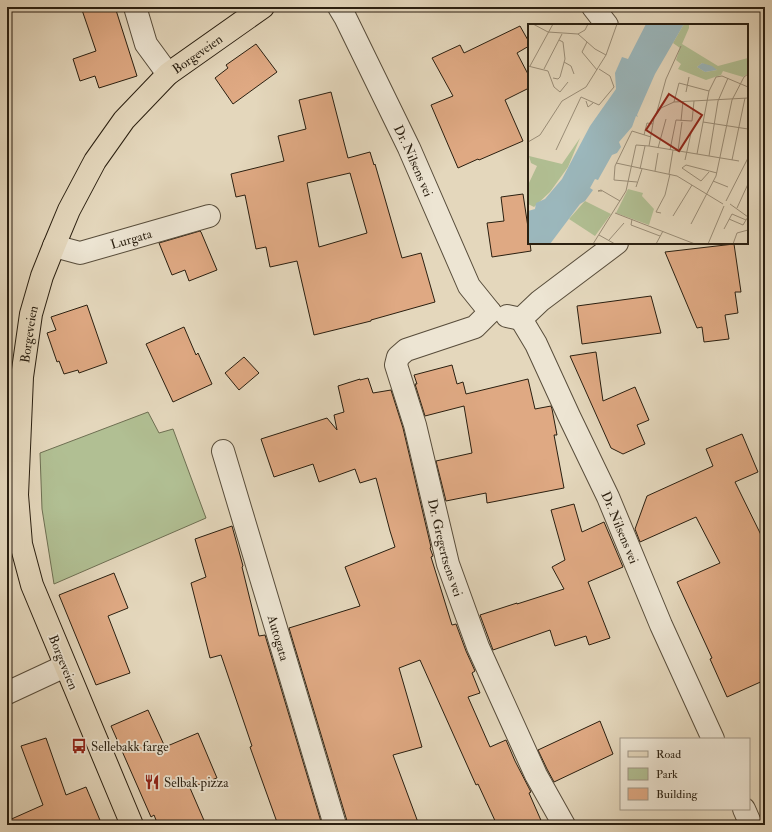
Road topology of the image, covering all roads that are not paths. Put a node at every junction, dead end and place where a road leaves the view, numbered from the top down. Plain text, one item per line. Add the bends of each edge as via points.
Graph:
1 (135, 7) edge
2 (262, 7) edge
3 (339, 7) edge
4 (593, 7) edge
5 (606, 24) edge
6 (168, 74) junction
7 (209, 216) dead end
8 (617, 244) edge
9 (54, 246) junction
10 (490, 312) junction
11 (521, 319) junction
12 (224, 451) dead end
13 (12, 494) edge
14 (65, 666) junction
15 (7, 693) edge
16 (713, 738) edge
17 (744, 810) edge
18 (132, 825) edge
19 (335, 825) edge
20 (564, 825) edge
21 (751, 825) edge

1 - 6 street via 146,44
2 - 6 main road, Borgeveien
3 - 10 street, Dr. Nilsens vei via 409,148 469,286
4 - 5 street
6 - 9 main road, Borgeveien via 124,120 95,161 69,210
7 - 9 street, Lurgata via 80,254
8 - 11 street via 540,301
9 - 13 main road, Borgeveien via 31,314 22,377
10 - 11 street
10 - 20 street, Dr. Gregertsens vei via 475,327 406,350 398,356 396,365 415,425 448,564 478,648 536,775
11 - 16 street, Dr. Nilsens vei via 536,344 608,497
12 - 19 street, Autogata
13 - 14 main road, Borgeveien via 32,585
14 - 15 street
14 - 18 main road, Borgeveien
17 - 21 street

